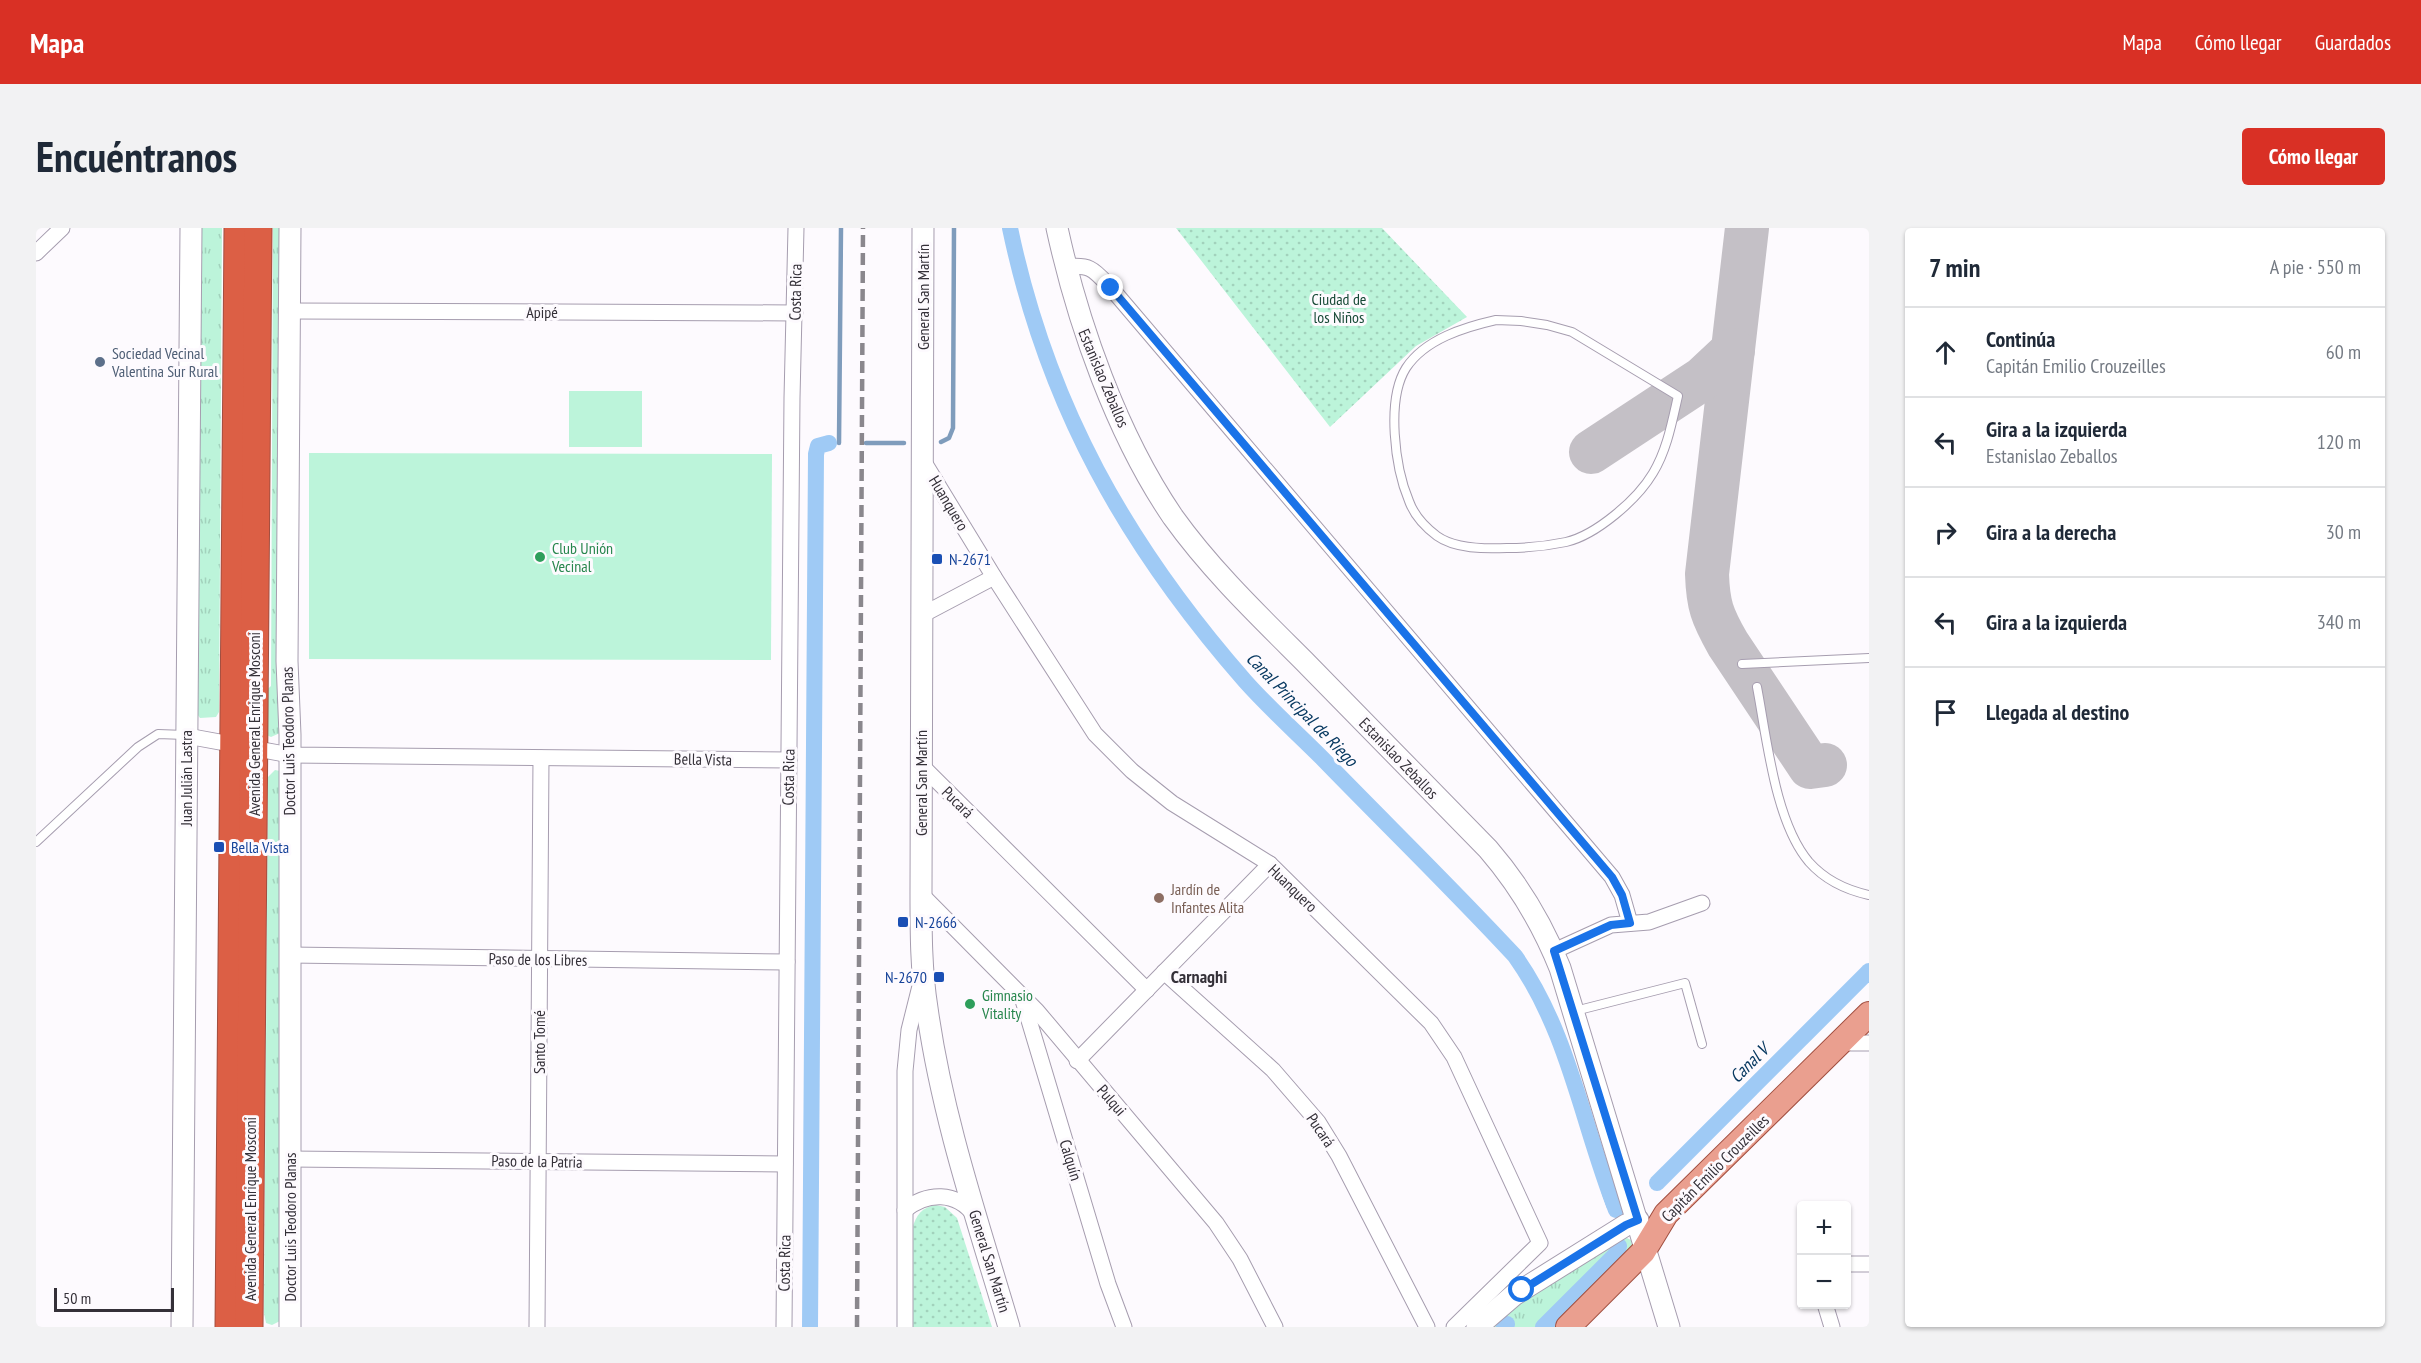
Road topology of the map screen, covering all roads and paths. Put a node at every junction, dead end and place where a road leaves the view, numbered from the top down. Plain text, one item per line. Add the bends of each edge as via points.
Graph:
1 (62, 228) edge
2 (191, 228) edge
3 (238, 228) edge
4 (258, 228) edge
5 (290, 228) edge
6 (796, 228) edge
7 (923, 228) edge
8 (1057, 228) edge
9 (36, 253) edge
10 (1066, 267) junction
11 (289, 311) junction
12 (795, 313) junction
13 (1678, 396) joint
14 (922, 459) junction
15 (994, 577) junction
16 (922, 615) junction
17 (1869, 658) edge
18 (1742, 664) dead end
19 (1757, 687) dead end
20 (187, 735) junction
21 (244, 746) junction
22 (290, 755) junction
23 (541, 758) junction
24 (789, 760) junction
25 (921, 766) junction
26 (36, 842) edge
27 (1270, 864) junction
28 (921, 894) junction
29 (1869, 895) edge
30 (1702, 903) dead end
31 (1630, 923) junction
32 (1554, 951) junction
33 (290, 955) junction
34 (540, 959) junction
35 (787, 962) junction
36 (1164, 972) junction
37 (923, 973) junction
38 (1147, 990) junction
39 (1020, 992) junction
40 (1574, 1012) junction
41 (1869, 1014) edge
42 (1840, 1043) junction
43 (1869, 1043) edge
44 (1702, 1044) dead end
45 (1077, 1060) junction
46 (290, 1159) junction
47 (539, 1161) junction
48 (785, 1164) junction
49 (905, 1210) junction
50 (1666, 1214) junction
51 (977, 1220) junction
52 (1638, 1220) junction
53 (1645, 1249) junction
54 (1851, 1264) edge
55 (1869, 1264) edge
56 (1826, 1309) edge
57 (182, 1327) edge
58 (229, 1327) edge
59 (249, 1327) edge
60 (290, 1327) edge
61 (537, 1327) edge
62 (784, 1327) edge
63 (905, 1327) edge
64 (1009, 1327) edge
65 (1124, 1327) edge
66 (1275, 1327) edge
67 (1427, 1327) edge
68 (1454, 1327) edge
69 (1477, 1327) edge
70 (1568, 1327) edge
71 (1669, 1327) edge
72 (1832, 1327) edge

1 - 9 street
2 - 20 street, Juan Julián Lastra
3 - 21 highway, Avenida General Enrique Mosconi
4 - 21 highway, Avenida General Enrique Mosconi
5 - 11 street, Doctor Luis Teodoro Planas
6 - 12 street, Costa Rica
7 - 14 street, General San Martín
8 - 10 street, Estanislao Zeballos
10 - 31 street via 1082,265 1094,269 1111,288 1612,877
10 - 32 street, Estanislao Zeballos via 1080,319 1104,380 1138,455 1172,514 1214,570 1488,849 1522,890
11 - 12 street, Apipé
11 - 22 street, Doctor Luis Teodoro Planas
12 - 24 street, Costa Rica
13 - 13 lane via 1572,332 1547,325 1496,320 1450,334 1419,354 1406,369 1398,388 1398,466 1409,502 1421,522 1436,535 1468,547 1532,547 1568,542 1599,527 1628,504 1653,473 1668,438
14 - 15 street, Huanquero
14 - 16 street, General San Martín
15 - 16 street
15 - 27 street, Huanquero via 1082,717 1111,752 1172,803
16 - 25 street, General San Martín
17 - 18 lane
19 - 29 lane via 1778,792 1797,843 1809,861 1834,883
20 - 21 street, Bella Vista
20 - 26 lane via 158,734 138,747
20 - 57 street, Juan Julián Lastra
21 - 22 street, Bella Vista
21 - 58 highway, Avenida General Enrique Mosconi
21 - 59 highway, Avenida General Enrique Mosconi
22 - 23 street, Bella Vista
22 - 33 street, Doctor Luis Teodoro Planas
23 - 24 street, Bella Vista
23 - 34 street, Santo Tomé
24 - 35 street, Costa Rica
25 - 28 street, General San Martín
25 - 38 street, Pucará
27 - 36 street
27 - 68 street, Huanquero via 1443,1039 1540,1243
28 - 37 street, General San Martín
28 - 39 street, Pulqui
30 - 31 street via 1648,922
31 - 32 street via 1611,925
32 - 40 street, Estanislao Zeballos
33 - 34 street, Paso de los Libres
33 - 46 street, Doctor Luis Teodoro Planas
34 - 35 street, Paso de los Libres
34 - 47 street, Santo Tomé
35 - 48 street, Costa Rica
36 - 38 street
36 - 67 street, Pucará via 1273,1070 1318,1122
37 - 49 street via 906,1052
37 - 51 street, General San Martín via 931,1039
38 - 45 street
39 - 45 street, Pulqui
39 - 65 street, Calquín
40 - 44 lane via 1685,983
40 - 52 street, Estanislao Zeballos
41 - 42 main road, Capitán Emilio Crouzeilles
42 - 43 street
42 - 50 main road, Capitán Emilio Crouzeilles
45 - 66 street, Pulqui via 1228,1239
46 - 47 street, Paso de la Patria
46 - 60 street, Doctor Luis Teodoro Planas
47 - 48 street, Paso de la Patria
47 - 61 street, Santo Tomé
48 - 62 street, Costa Rica
49 - 51 street via 923,1198 943,1196 962,1202
49 - 63 street
50 - 52 main road
50 - 53 main road, Capitán Emilio Crouzeilles
51 - 64 street, General San Martín
52 - 53 street, Estanislao Zeballos
52 - 69 street, Capitán Emilio Crouzeilles via 1514,1295
53 - 70 main road, Capitán Emilio Crouzeilles
53 - 71 street, Estanislao Zeballos
54 - 55 street
56 - 72 street

